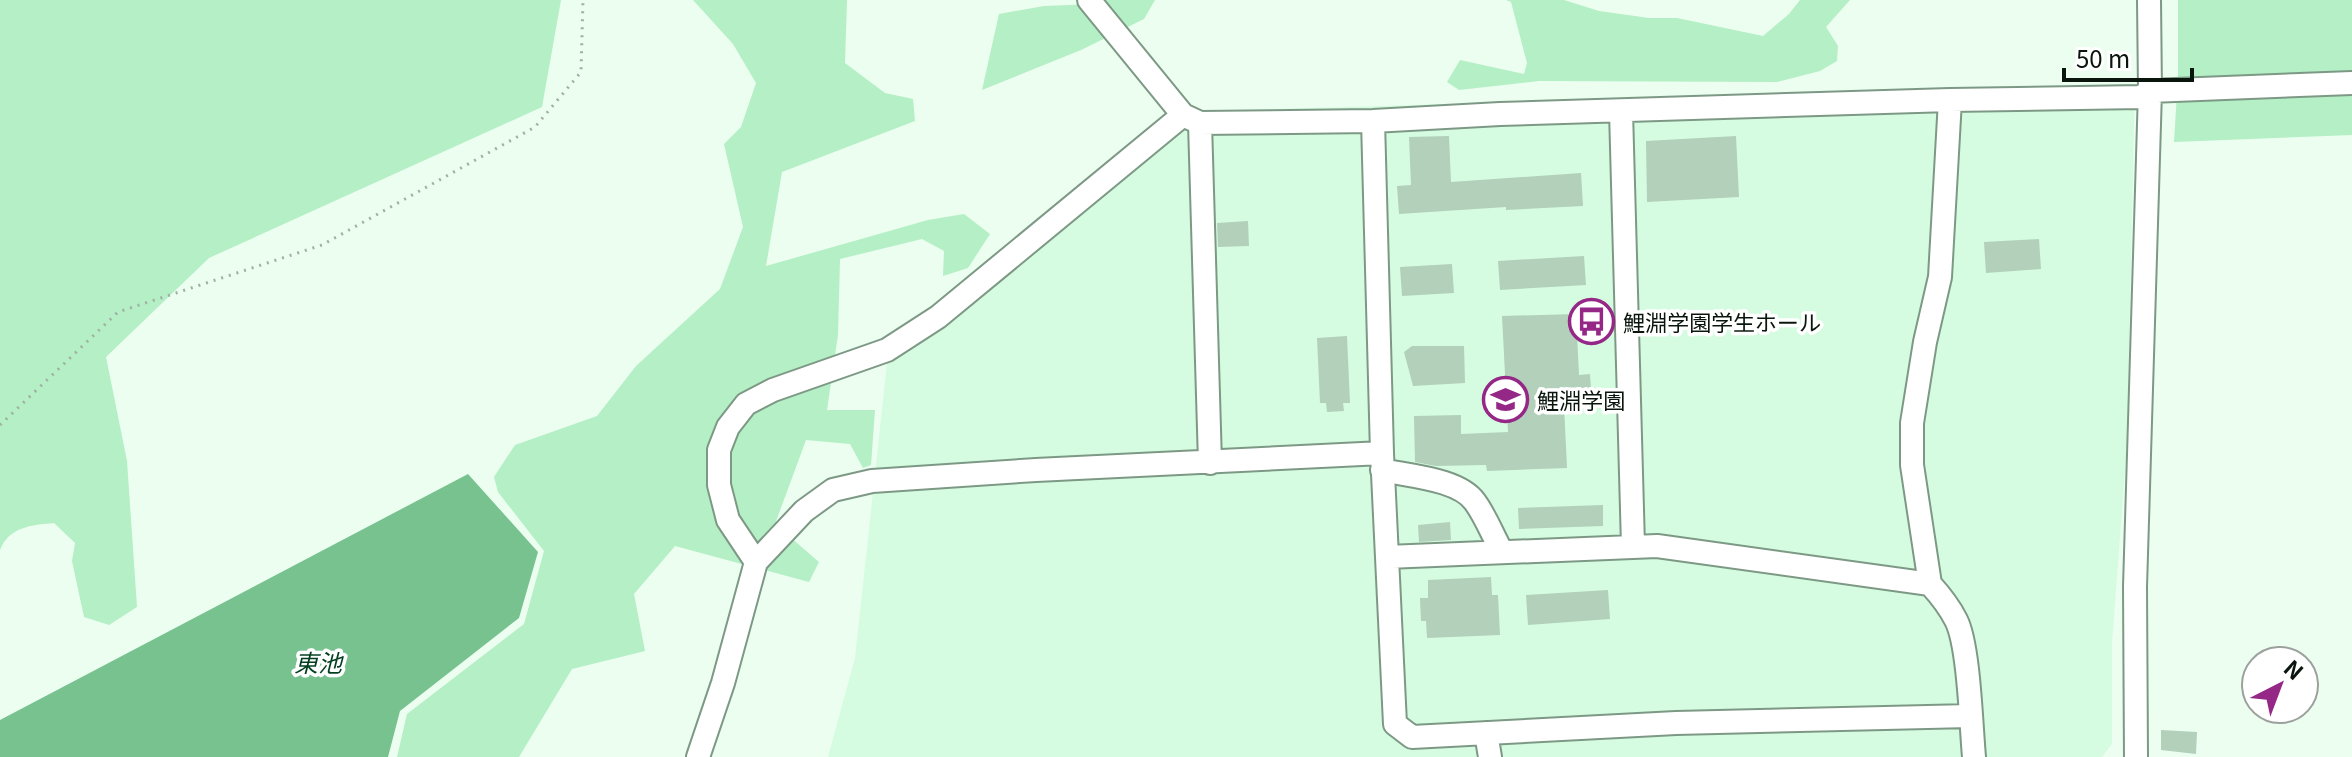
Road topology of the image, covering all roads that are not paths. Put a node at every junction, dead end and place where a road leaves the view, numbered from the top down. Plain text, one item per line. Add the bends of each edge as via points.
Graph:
1 (1089, 0) edge
2 (2149, 0) edge
3 (2352, 83) edge
4 (2150, 91) junction
5 (1950, 100) junction
6 (1621, 111) junction
7 (1191, 119) junction
8 (1373, 121) junction
9 (1382, 462) junction
10 (1210, 463) junction
11 (1633, 546) junction
12 (1502, 552) junction
13 (1387, 557) junction
14 (756, 562) junction
15 (1930, 584) junction
16 (1970, 716) junction
17 (1486, 733) junction
18 (698, 757) edge
19 (1490, 757) edge
20 (1974, 757) edge
21 (2136, 757) edge

1 - 7 street
2 - 4 street
3 - 4 street
4 - 5 street via 2141,97
4 - 21 street via 2135,587
5 - 6 street
5 - 15 street via 1940,277 1912,423 1912,465
6 - 8 street
6 - 11 street
7 - 8 street
7 - 10 street
7 - 14 street via 938,317 887,350 746,404 719,450 719,485 728,520
8 - 9 street
9 - 10 street
9 - 12 street via 1466,492
9 - 13 street
10 - 14 street via 872,481 833,490 804,511
11 - 12 street
11 - 15 street
12 - 13 street
13 - 17 street via 1395,724 1412,737
14 - 18 street
15 - 16 street via 1958,622
16 - 17 street
16 - 20 street
17 - 19 street

